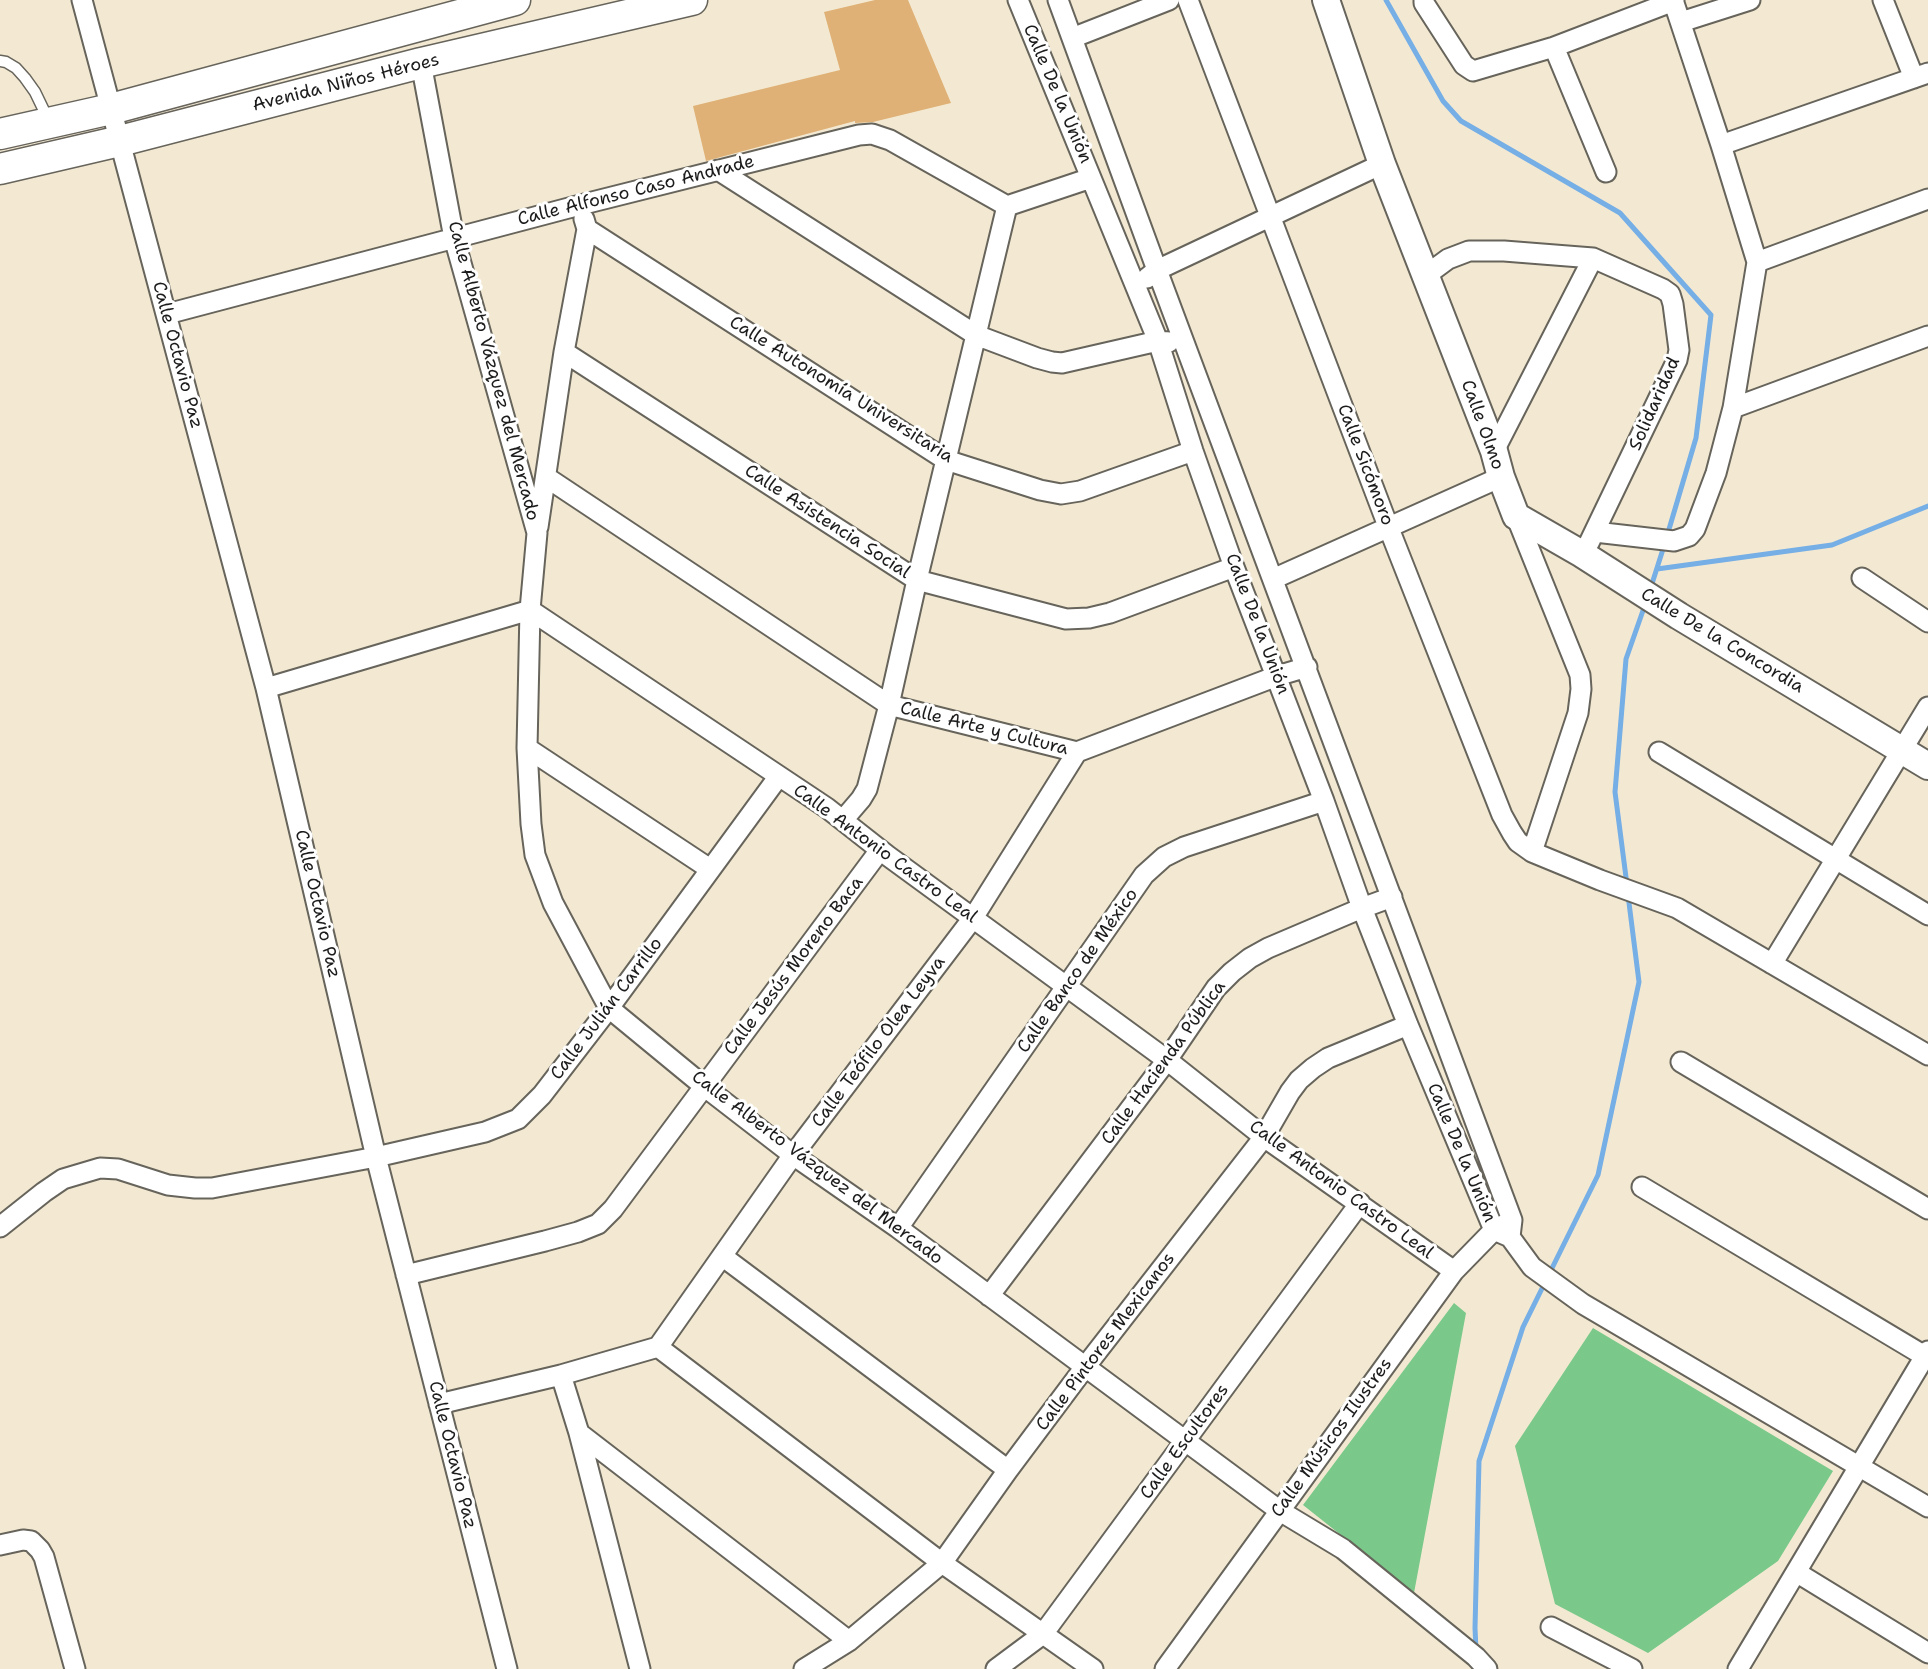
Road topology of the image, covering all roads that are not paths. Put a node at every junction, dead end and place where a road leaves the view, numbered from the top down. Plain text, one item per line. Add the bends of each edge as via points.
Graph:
1 (82, 0) edge
2 (515, 0) edge
3 (692, 0) edge
4 (1017, 0) edge
5 (1058, 0) edge
6 (1169, 0) edge
7 (1188, 0) edge
8 (1326, 0) edge
9 (1424, 0) edge
10 (1750, 0) edge
11 (1883, 0) edge
12 (1673, 1) edge
13 (1681, 22) junction
14 (1072, 38) junction
15 (1554, 47) junction
16 (0, 61) edge
17 (421, 63) junction
18 (272, 66) junction
19 (1921, 76) edge
20 (280, 100) junction
21 (111, 109) junction
22 (49, 122) junction
23 (0, 134) edge
24 (120, 141) junction
25 (1721, 145) junction
26 (1382, 164) junction
27 (0, 169) edge
28 (718, 170) junction
29 (1606, 172) dead end
30 (1091, 177) junction
31 (1928, 199) edge
32 (579, 205) junction
33 (1007, 206) junction
34 (1270, 216) junction
35 (587, 229) junction
36 (454, 238) junction
37 (1593, 258) junction
38 (1757, 262) junction
39 (1157, 270) junction
40 (1425, 276) junction
41 (1136, 287) junction
42 (167, 314) junction
43 (976, 335) junction
44 (1928, 337) edge
45 (1158, 341) junction
46 (1184, 343) junction
47 (564, 352) junction
48 (1733, 408) junction
49 (1193, 451) junction
50 (1494, 451) junction
51 (946, 460) junction
52 (546, 477) junction
53 (1501, 477) junction
54 (1516, 516) junction
55 (1388, 526) junction
56 (537, 533) junction
57 (1589, 543) junction
58 (1234, 567) junction
59 (1862, 578) dead end
60 (1273, 579) junction
61 (917, 580) junction
62 (530, 610) junction
63 (1928, 622) edge
64 (1307, 667) junction
65 (1277, 676) junction
66 (266, 688) junction
67 (889, 705) junction
68 (1928, 707) edge
69 (527, 748) junction
70 (1902, 750) junction
71 (1077, 752) junction
72 (1659, 752) dead end
73 (1928, 766) edge
74 (779, 776) junction
75 (1324, 801) junction
76 (843, 820) junction
77 (880, 850) junction
78 (1532, 852) junction
79 (1836, 859) junction
80 (710, 869) junction
81 (1392, 897) junction
82 (1362, 908) junction
83 (1928, 915) edge
84 (973, 918) junction
85 (1772, 964) junction
86 (1068, 987) junction
87 (609, 1008) junction
88 (1408, 1026) junction
89 (1928, 1055) edge
90 (1167, 1060) junction
91 (1681, 1062) dead end
92 (705, 1087) junction
93 (1264, 1137) junction
94 (793, 1155) junction
95 (376, 1157) junction
96 (1642, 1187) dead end
97 (1360, 1203) junction
98 (1928, 1209) edge
99 (1, 1227) edge
100 (898, 1228) junction
101 (1505, 1229) junction
102 (722, 1256) junction
103 (1454, 1271) junction
104 (406, 1275) junction
105 (989, 1296) junction
106 (658, 1347) junction
107 (1927, 1355) edge
108 (1085, 1367) junction
109 (561, 1375) junction
110 (439, 1404) junction
111 (579, 1433) junction
112 (1186, 1441) junction
113 (1859, 1466) junction
114 (1009, 1470) junction
115 (1928, 1507) edge
116 (1280, 1511) junction
117 (0, 1545) edge
118 (942, 1563) junction
119 (1796, 1572) junction
120 (1551, 1627) dead end
121 (1043, 1634) junction
122 (849, 1641) junction
123 (1928, 1653) edge
124 (1481, 1663) edge
125 (75, 1669) edge
126 (507, 1669) edge
127 (640, 1669) edge
128 (804, 1669) edge
129 (996, 1669) edge
130 (1093, 1669) edge
131 (1165, 1669) edge
132 (1632, 1669) edge
133 (1738, 1669) edge

1 - 21 street, Calle Octavio Paz
2 - 18 main road, Avenida Niños Héroes
3 - 17 main road, Avenida Niños Héroes
4 - 30 street, Calle De la Unión
5 - 14 street, Calle De la Unión
6 - 14 street
7 - 34 street, Calle Sicómoro
8 - 26 street, Calle Olmo
9 - 15 street via 1470,70
10 - 13 street
11 - 19 street
12 - 13 street
12 - 15 street
13 - 25 street
14 - 39 street, Calle De la Unión
15 - 29 street
16 - 22 lane via 25,78
17 - 20 main road, Avenida Niños Héroes
17 - 36 street, Calle Alberto Vázquez del Mercado
18 - 20 main road
18 - 21 main road, Avenida Niños Héroes
19 - 25 street
20 - 24 main road, Avenida Niños Héroes
21 - 22 main road, Avenida Niños Héroes
21 - 24 street, Calle Octavio Paz
22 - 23 main road, Avenida Niños Héroes
24 - 27 main road, Avenida Niños Héroes
24 - 42 street, Calle Octavio Paz
25 - 38 street
26 - 34 street
26 - 40 street, Calle Olmo
28 - 32 street, Calle Alfonso Caso Andrade
28 - 33 street, Calle Alfonso Caso Andrade via 872,134
28 - 43 street
30 - 33 street
30 - 41 street, Calle De la Unión
31 - 38 street
32 - 35 street
32 - 36 street, Calle Alfonso Caso Andrade
33 - 43 street
34 - 39 street
34 - 55 street, Calle Sicómoro
35 - 47 street
35 - 51 street, Calle Autonomía Universitaria
36 - 42 street, Calle Alfonso Caso Andrade
36 - 56 street, Calle Alberto Vázquez del Mercado
37 - 40 street, Solidaridad via 1469,251
37 - 50 street
37 - 57 street, Solidaridad via 1670,294 1679,351
38 - 48 street
39 - 41 street
39 - 46 street, Calle De la Unión
40 - 50 street, Calle Olmo
41 - 45 street, Calle De la Unión
42 - 66 street, Calle Octavio Paz
43 - 45 street via 1062,363
43 - 51 street
44 - 48 street
45 - 46 street
45 - 49 street, Calle De la Unión
46 - 60 street, Calle De la Unión
47 - 52 street
47 - 61 street, Calle Asistencia Social
48 - 57 street via 1716,473 1693,533 1665,542
49 - 51 street, Calle Autonomía Universitaria via 1061,494
49 - 58 street, Calle De la Unión
50 - 53 street, Calle Olmo
51 - 61 street
52 - 56 street
52 - 67 street, Calle Arte y Cultura
53 - 54 street, Calle Olmo
53 - 55 street
54 - 57 street, Calle De la Concordia
54 - 78 street, Calle Olmo via 1580,675 1581,689 1578,713
55 - 60 street
55 - 78 street, Calle Sicómoro via 1503,815 1518,842
56 - 62 street, Calle Alberto Vázquez del Mercado
57 - 70 street, Calle De la Concordia via 1625,581
58 - 61 street, Calle Asistencia Social via 1110,613 1066,619
58 - 65 street, Calle De la Unión
59 - 63 street
60 - 64 street, Calle De la Unión
61 - 67 street
62 - 66 street
62 - 69 street, Calle Alberto Vázquez del Mercado
62 - 74 street, Calle Antonio Castro Leal
64 - 65 street, Calle Arte y Cultura
64 - 81 street, Calle De la Unión
65 - 71 street, Calle Arte y Cultura
65 - 75 street, Calle De la Unión
66 - 95 street, Calle Octavio Paz
67 - 71 street, Calle Arte y Cultura
67 - 76 street via 867,789
68 - 70 street
69 - 80 street
69 - 87 street, Calle Alberto Vázquez del Mercado via 535,855 553,903
70 - 73 street, Calle De la Concordia
70 - 79 street
71 - 84 street, Calle Teófilo Olea Leyva
72 - 79 street
74 - 76 street, Calle Antonio Castro Leal
74 - 80 street, Calle Julián Carrillo
75 - 82 street, Calle De la Unión
75 - 86 street, Calle Banco de México via 1164,857 1144,875
76 - 77 street, Calle Antonio Castro Leal
77 - 84 street, Calle Antonio Castro Leal
77 - 92 street, Calle Jesús Moreno Baca
78 - 85 street, Calle Sicómoro via 1677,908
79 - 83 street
79 - 85 street
80 - 87 street, Calle Julián Carrillo
81 - 82 street, Calle Hacienda Pública
81 - 101 street, Calle De la Unión
82 - 88 street, Calle De la Unión
82 - 90 street, Calle Hacienda Pública via 1268,948 1232,972
84 - 86 street, Calle Antonio Castro Leal
84 - 94 street, Calle Teófilo Olea Leyva
85 - 89 street, Calle Sicómoro
86 - 90 street, Calle Antonio Castro Leal
86 - 100 street, Calle Banco de México
87 - 92 street, Calle Alberto Vázquez del Mercado
87 - 95 street, Calle Julián Carrillo via 518,1119 485,1132
88 - 93 street, Calle Pintores Mexicanos via 1313,1068 1290,1091
88 - 101 street, Calle De la Unión
90 - 93 street, Calle Antonio Castro Leal
90 - 105 street, Calle Hacienda Pública
91 - 98 street
92 - 94 street, Calle Alberto Vázquez del Mercado
92 - 104 street, Calle Jesús Moreno Baca via 598,1224
93 - 97 street, Calle Antonio Castro Leal
93 - 108 street, Calle Pintores Mexicanos
94 - 100 street, Calle Alberto Vázquez del Mercado
94 - 102 street, Calle Teófilo Olea Leyva
95 - 99 street, Calle Julián Carrillo via 212,1188 168,1185 100,1168 64,1179
95 - 104 street, Calle Octavio Paz
96 - 107 street
97 - 103 street, Calle Antonio Castro Leal
97 - 112 street, Calle Escultores
100 - 105 street, Calle Alberto Vázquez del Mercado
101 - 103 street, Calle Músicos Ilustres
101 - 113 street, Calle De la Unión via 1532,1267 1583,1304
102 - 106 street, Calle Teófilo Olea Leyva
102 - 114 street
103 - 116 street, Calle Músicos Ilustres
104 - 110 street, Calle Octavio Paz
105 - 108 street, Calle Alberto Vázquez del Mercado
106 - 109 street
106 - 118 street
107 - 113 street
108 - 112 street, Calle Alberto Vázquez del Mercado
108 - 114 street, Calle Pintores Mexicanos
109 - 110 street
109 - 111 street
110 - 126 street, Calle Octavio Paz
111 - 122 street
111 - 127 street
112 - 116 street, Calle Alberto Vázquez del Mercado
112 - 121 street, Calle Escultores
113 - 115 street, Calle De la Unión
113 - 119 street
114 - 118 street, Calle Pintores Mexicanos
116 - 124 street, Calle Alberto Vázquez del Mercado via 1343,1549
116 - 131 street, Calle Músicos Ilustres
117 - 125 street via 31,1541 44,1557
118 - 121 street
118 - 122 street, Calle Pintores Mexicanos
119 - 123 street
119 - 133 street
120 - 132 street
121 - 129 street, Calle Escultores
121 - 130 street
122 - 128 street, Calle Pintores Mexicanos

